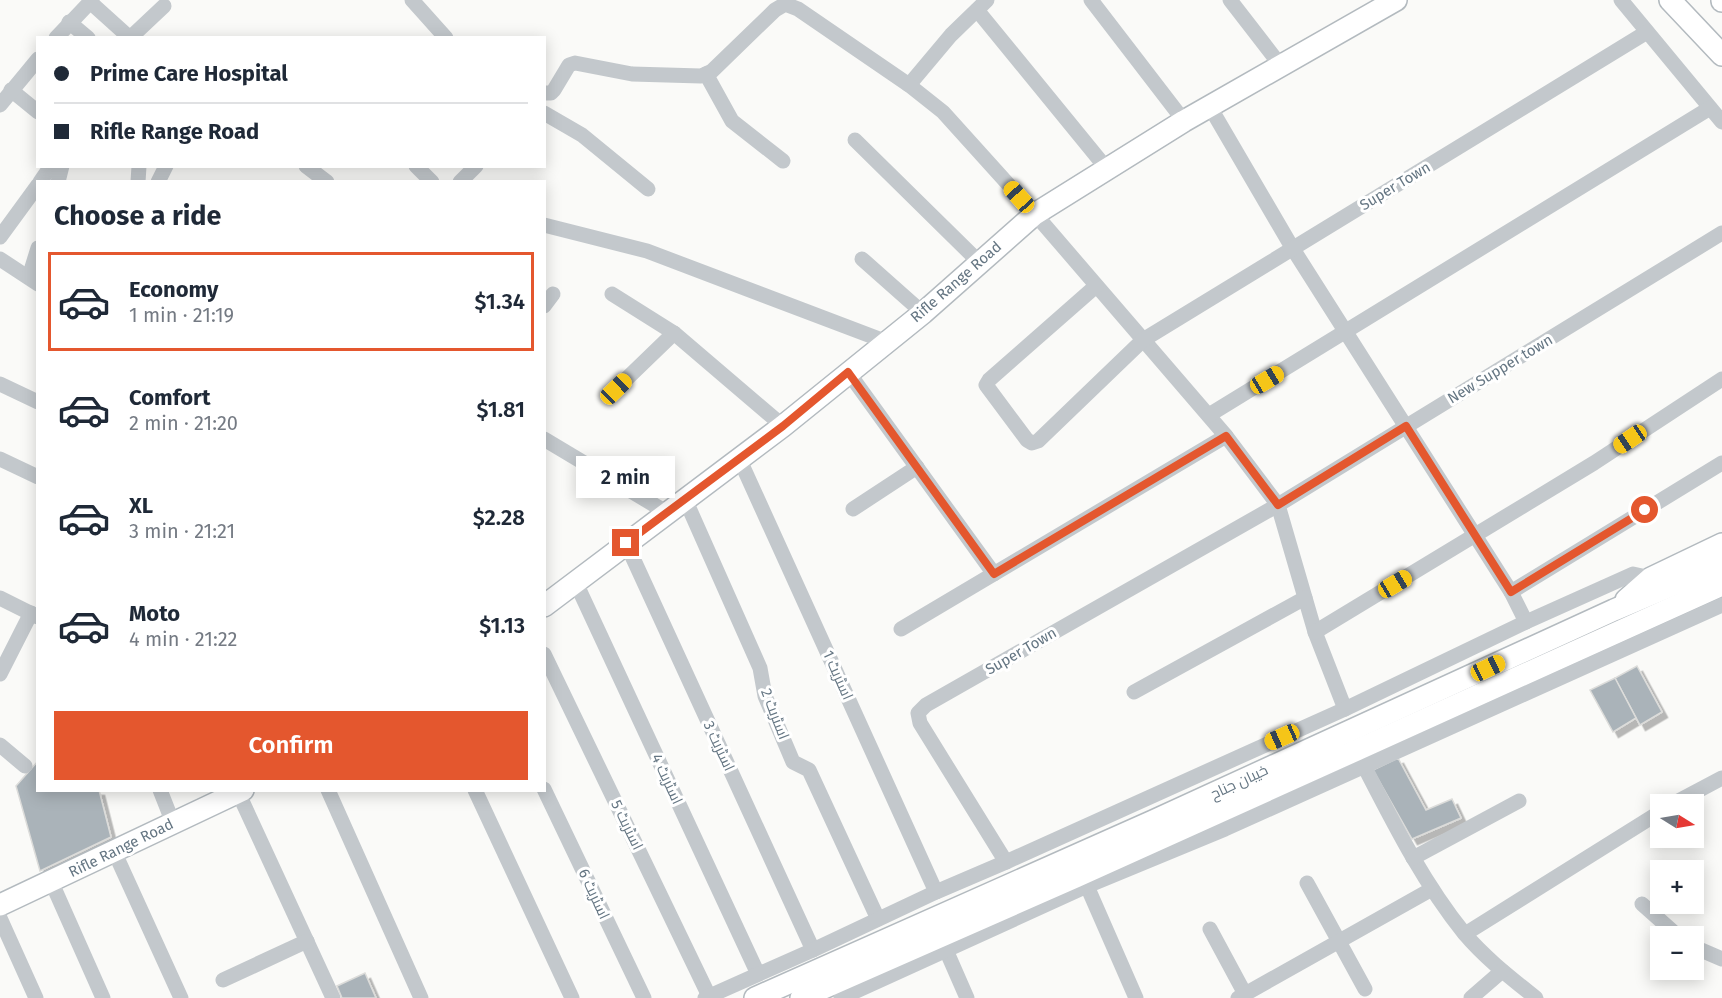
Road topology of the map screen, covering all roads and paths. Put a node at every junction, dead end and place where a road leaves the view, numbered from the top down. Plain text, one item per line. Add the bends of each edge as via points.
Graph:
1 (412, 0) edge
2 (1091, 0) edge
3 (1230, 0) edge
4 (1621, 0) edge
5 (1670, 0) edge
6 (91, 1) edge
7 (1390, 1) edge
8 (982, 5) edge
9 (165, 6) dead end
10 (69, 22) junction
11 (1647, 32) junction
12 (58, 36) edge
13 (86, 36) edge
14 (128, 36) edge
15 (132, 36) edge
16 (444, 36) edge
17 (1722, 55) edge
18 (36, 61) edge
19 (1281, 66) junction
20 (706, 74) junction
21 (909, 84) junction
22 (11, 90) junction
23 (546, 93) edge
24 (0, 105) edge
25 (1210, 107) junction
26 (1710, 108) junction
27 (36, 110) edge
28 (546, 115) edge
29 (1184, 121) junction
30 (1722, 122) edge
31 (855, 140) dead end
32 (783, 161) dead end
33 (309, 168) edge
34 (418, 168) edge
35 (474, 168) edge
36 (1107, 169) junction
37 (324, 180) edge
38 (430, 180) edge
39 (462, 180) edge
40 (36, 187) edge
41 (648, 189) dead end
42 (1035, 214) junction
43 (546, 226) edge
44 (1722, 234) edge
45 (0, 237) edge
46 (1293, 249) junction
47 (0, 259) edge
48 (862, 259) dead end
49 (36, 261) edge
50 (979, 262) junction
51 (33, 280) edge
52 (1096, 286) junction
53 (612, 294) dead end
54 (923, 313) junction
55 (1345, 332) junction
56 (674, 333) junction
57 (1143, 340) junction
58 (887, 342) junction
59 (848, 372) junction
60 (1722, 379) edge
61 (0, 384) edge
62 (616, 389) dead end
63 (36, 401) edge
64 (1209, 416) junction
65 (783, 426) junction
66 (1406, 426) junction
67 (1226, 436) junction
68 (546, 440) edge
69 (0, 459) edge
70 (739, 459) junction
71 (1722, 463) edge
72 (917, 467) junction
73 (36, 476) edge
74 (685, 499) junction
75 (1278, 505) junction
76 (853, 509) dead end
77 (666, 512) junction
78 (1475, 535) junction
79 (626, 543) junction
80 (1722, 544) edge
81 (1722, 564) edge
82 (994, 574) junction
83 (576, 583) junction
84 (1659, 583) junction
85 (1722, 585) edge
86 (1511, 592) junction
87 (0, 598) edge
88 (1305, 598) junction
89 (546, 605) edge
90 (1722, 605) edge
91 (34, 615) edge
92 (1526, 622) junction
93 (902, 629) dead end
94 (1315, 632) junction
95 (546, 658) edge
96 (0, 674) edge
97 (1134, 692) dead end
98 (1345, 709) junction
99 (0, 745) edge
100 (25, 766) dead end
101 (1364, 766) junction
102 (1722, 778) edge
103 (161, 792) edge
104 (237, 792) edge
105 (239, 792) edge
106 (329, 792) edge
107 (476, 792) edge
108 (545, 792) edge
109 (1692, 794) edge
110 (1519, 801) dead end
111 (1650, 818) edge
112 (173, 823) junction
113 (114, 852) junction
114 (1413, 858) junction
115 (1006, 862) junction
116 (51, 881) junction
117 (1307, 883) dead end
118 (1087, 886) junction
119 (1432, 889) junction
120 (936, 891) junction
121 (1642, 904) dead end
122 (0, 905) edge
123 (0, 918) edge
124 (878, 919) junction
125 (1667, 926) edge
126 (1210, 929) dead end
127 (1465, 934) junction
128 (307, 941) junction
129 (1339, 941) junction
130 (813, 950) junction
131 (946, 950) junction
132 (1704, 951) edge
133 (1722, 959) edge
134 (1502, 970) junction
135 (758, 974) junction
136 (223, 980) dead end
137 (1365, 989) dead end
138 (1241, 996) edge
139 (707, 997) edge
140 (36, 998) edge
141 (103, 998) edge
142 (181, 998) edge
143 (333, 998) edge
144 (421, 998) edge
145 (572, 998) edge
146 (644, 998) edge
147 (755, 998) edge
148 (801, 998) edge
149 (841, 998) edge
150 (967, 998) edge
151 (1136, 998) edge
152 (1471, 998) edge
153 (1536, 998) edge

1 - 16 street
2 - 29 street
3 - 19 street
4 - 11 street
5 - 17 main road
6 - 10 street
6 - 14 street
7 - 19 main road, Rifle Range Road
8 - 21 street
8 - 36 street
9 - 15 street
10 - 12 street
10 - 13 street
11 - 26 street
11 - 46 street, Super Town
18 - 22 street
19 - 25 main road, Rifle Range Road
20 - 21 street via 784,4 798,9
20 - 23 street via 632,74 575,63 569,65 555,90
20 - 32 street via 732,121
21 - 42 street via 943,112
22 - 24 street
22 - 27 street
25 - 29 main road, Rifle Range Road
25 - 46 street
26 - 30 street
26 - 55 street
28 - 41 street via 582,135
29 - 36 main road, Rifle Range Road
31 - 50 street
33 - 37 street
34 - 38 street
35 - 39 street
36 - 42 main road, Rifle Range Road
40 - 45 street
42 - 50 main road, Rifle Range Road
42 - 52 street
43 - 58 street via 647,251
44 - 66 street, New Supper town
46 - 55 street
46 - 57 street, Super Town
47 - 51 street
48 - 54 street
49 - 51 street
50 - 54 main road, Rifle Range Road
52 - 57 street
52 - 57 street, Super Town via 986,385 1027,440 1038,441
53 - 56 street
54 - 58 main road, Rifle Range Road
55 - 64 street
55 - 66 street
56 - 62 street
56 - 65 street
57 - 64 street
58 - 59 main road, Rifle Range Road
59 - 65 main road, Rifle Range Road
59 - 72 street
60 - 78 street
61 - 63 street
64 - 67 street
65 - 70 main road, Rifle Range Road
66 - 75 street, New Supper town
66 - 78 street
67 - 75 street
67 - 82 street
68 - 77 street
69 - 73 street
70 - 74 main road, Rifle Range Road
70 - 120 street, اسٹریٹ 1
71 - 86 street
72 - 76 street
72 - 82 street
74 - 77 main road, Rifle Range Road
74 - 124 street, اسٹریٹ 2 via 760,668 765,696 794,762 809,770
75 - 88 street
75 - 115 street, Super Town via 918,713 920,723
77 - 79 main road, Rifle Range Road
78 - 86 street
78 - 94 street
79 - 83 main road, Rifle Range Road
79 - 130 street, اسٹریٹ 3
80 - 84 main road
81 - 84 main road
82 - 93 street
83 - 89 main road, Rifle Range Road
83 - 135 street, اسٹریٹ 4
84 - 92 street via 1633,573
84 - 147 main road, خیبان جناح via 1614,610
85 - 148 main road, خیبان جناح
86 - 92 street
87 - 91 street
88 - 94 street
88 - 97 street
90 - 101 street
91 - 96 street
92 - 98 street
94 - 98 street
95 - 139 street, اسٹریٹ 5
98 - 115 street
99 - 100 street
101 - 114 street
101 - 118 street
102 - 109 street
103 - 112 street
104 - 112 main road, Rifle Range Road
105 - 128 street
106 - 144 street
107 - 145 street
108 - 146 street, اسٹریٹ 6
110 - 114 street
111 - 127 street
112 - 113 main road, Rifle Range Road
113 - 116 main road, Rifle Range Road
113 - 142 street
114 - 119 street
115 - 120 street
116 - 122 main road, Rifle Range Road
116 - 141 street
117 - 129 street
118 - 131 street
118 - 151 street
119 - 127 street
119 - 129 street
120 - 124 street
121 - 125 street
123 - 140 street
124 - 130 street
126 - 138 street
127 - 134 street
128 - 136 street
128 - 143 street
129 - 137 street
129 - 138 street
130 - 135 street
131 - 149 street
131 - 150 street
132 - 133 street
134 - 152 street
134 - 153 street
135 - 139 street

